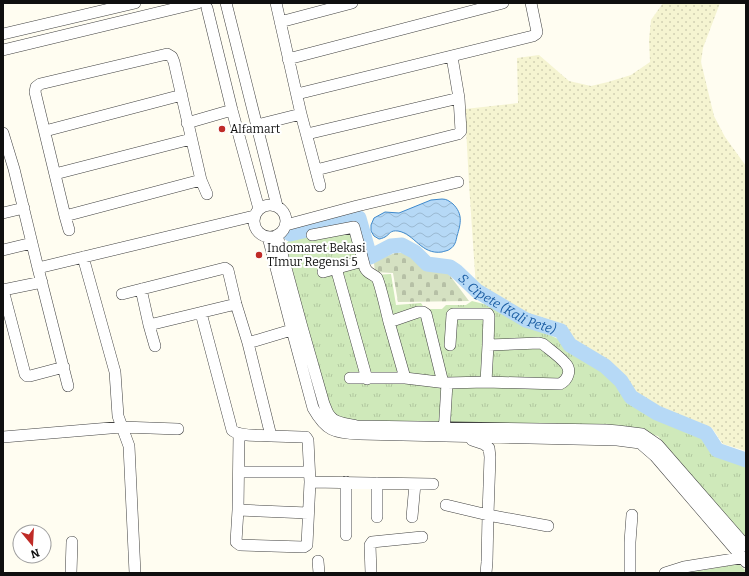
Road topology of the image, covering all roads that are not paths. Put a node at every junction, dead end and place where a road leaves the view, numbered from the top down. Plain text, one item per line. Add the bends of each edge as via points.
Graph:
1 (135, 3) edge
2 (226, 3) edge
3 (276, 3) edge
4 (352, 3) edge
5 (503, 3) edge
6 (531, 3) edge
7 (201, 5) edge
8 (94, 17) edge
9 (280, 22) junction
10 (3, 34) edge
11 (3, 50) edge
12 (452, 57) junction
13 (288, 59) junction
14 (297, 94) junction
15 (182, 95) junction
16 (459, 98) junction
17 (232, 110) junction
18 (301, 114) junction
19 (187, 123) junction
20 (257, 125) junction
21 (44, 131) junction
22 (3, 133) edge
23 (307, 134) junction
24 (191, 139) junction
25 (8, 170) edge
26 (316, 170) junction
27 (55, 174) junction
28 (201, 180) junction
29 (458, 182) dead end
30 (320, 186) dead end
31 (207, 194) dead end
32 (277, 206) junction
33 (24, 208) junction
34 (257, 212) junction
35 (3, 213) edge
36 (65, 216) junction
37 (286, 225) junction
38 (69, 230) dead end
39 (312, 235) dead end
40 (273, 236) junction
41 (32, 243) junction
42 (3, 250) edge
43 (83, 257) junction
44 (363, 261) junction
45 (38, 268) junction
46 (336, 268) junction
47 (323, 272) dead end
48 (42, 282) junction
49 (142, 289) junction
50 (3, 290) edge
51 (122, 294) dead end
52 (236, 304) junction
53 (202, 313) junction
54 (389, 322) junction
55 (149, 325) junction
56 (297, 328) junction
57 (248, 343) junction
58 (450, 345) dead end
59 (488, 345) junction
60 (155, 346) dead end
61 (64, 367) junction
62 (350, 378) dead end
63 (405, 378) junction
64 (367, 379) junction
65 (486, 382) junction
66 (445, 383) junction
67 (68, 386) dead end
68 (122, 427) junction
69 (178, 429) dead end
70 (444, 432) junction
71 (239, 434) junction
72 (271, 436) junction
73 (617, 436) junction
74 (3, 437) edge
75 (466, 437) junction
76 (239, 472) junction
77 (310, 477) junction
78 (346, 482) junction
79 (377, 483) junction
80 (415, 484) junction
81 (433, 484) dead end
82 (446, 505) dead end
83 (238, 510) junction
84 (308, 512) junction
85 (488, 515) junction
86 (632, 515) dead end
87 (412, 516) dead end
88 (377, 517) dead end
89 (548, 526) dead end
90 (346, 535) dead end
91 (422, 537) dead end
92 (72, 542) dead end
93 (746, 546) edge
94 (745, 559) edge
95 (318, 561) dead end
96 (71, 573) edge
97 (135, 573) edge
98 (319, 573) edge
99 (371, 573) edge
100 (486, 573) edge
101 (630, 573) edge
102 (665, 573) edge

1 - 8 street
2 - 7 street via 217,8
2 - 20 street
3 - 9 street
4 - 9 street
5 - 13 street
6 - 12 street via 536,34
7 - 8 street
7 - 17 street
8 - 10 street
8 - 11 street
9 - 13 street
12 - 14 street
12 - 16 street
13 - 14 street
14 - 18 street
15 - 19 street
15 - 21 street
15 - 21 street via 174,62 168,54 40,84 35,92
16 - 23 street
16 - 26 street via 461,131 458,134
17 - 19 street
17 - 34 street
18 - 20 street
18 - 23 street
19 - 24 street
20 - 32 street
21 - 27 street
22 - 25 street
23 - 26 street
24 - 27 street
24 - 28 street
25 - 33 street
26 - 30 street
27 - 36 street
28 - 31 street
28 - 36 street
29 - 37 street
32 - 34 street via 268,205
32 - 37 street via 286,216
33 - 35 street
33 - 41 street
34 - 40 street via 254,226 256,230
34 - 43 street
36 - 38 street
37 - 40 street
39 - 44 street via 354,227
40 - 56 street
41 - 42 street
41 - 45 street
43 - 45 street
43 - 68 street via 115,372 118,416
44 - 46 street
44 - 54 street via 367,272 376,278 379,284
45 - 48 street
46 - 47 street
46 - 64 street
48 - 50 street
48 - 61 street
49 - 51 street
49 - 52 street via 225,268 228,270
49 - 55 street
50 - 61 street via 26,376
52 - 53 street
52 - 57 street
53 - 55 street
53 - 71 street via 232,430
54 - 63 street
54 - 66 street via 418,312 426,314
55 - 60 street
56 - 57 street
56 - 70 street via 313,408 325,425 344,433
57 - 72 street
58 - 59 street via 452,315 488,314
59 - 65 street
59 - 65 street via 543,344 566,363 568,374 560,384
61 - 67 street
62 - 64 street
63 - 64 street
63 - 66 street
65 - 66 street
66 - 70 street
68 - 69 street
68 - 74 street
68 - 97 street via 128,446
70 - 73 street
70 - 75 street
71 - 72 street
71 - 76 street
72 - 77 street via 306,437 309,443
73 - 75 street
73 - 93 street via 642,434 658,445
73 - 94 street via 640,443 655,456
75 - 85 street via 489,448
76 - 77 street
76 - 83 street
77 - 78 street
77 - 84 street
78 - 79 street
78 - 90 street
79 - 80 street
79 - 88 street
80 - 81 street
80 - 87 street
82 - 85 street
83 - 84 street
83 - 84 street via 236,542 240,545 304,547 307,544
85 - 89 street
85 - 100 street
86 - 101 street
91 - 99 street via 372,542
92 - 96 street
94 - 102 street via 684,567
95 - 98 street

